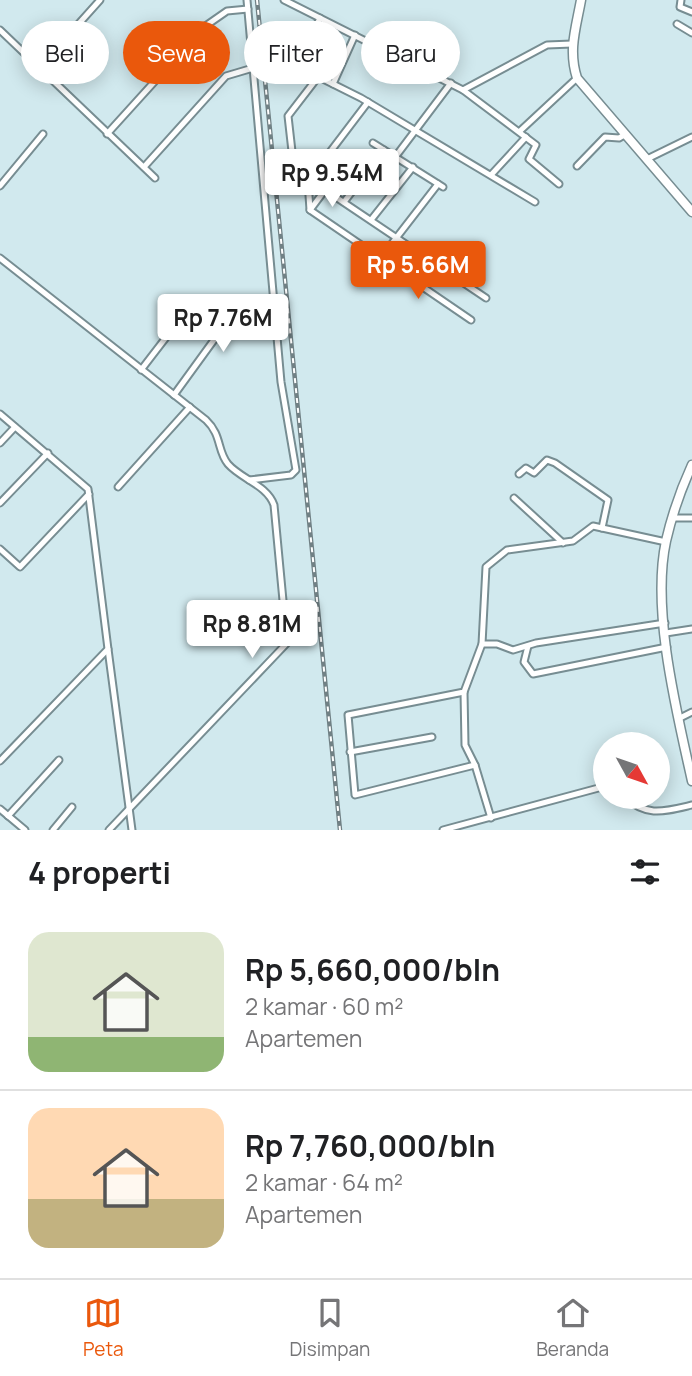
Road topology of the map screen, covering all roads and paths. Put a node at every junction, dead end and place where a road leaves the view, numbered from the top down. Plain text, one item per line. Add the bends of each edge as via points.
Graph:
1 (100, 0) edge
2 (247, 0) edge
3 (284, 0) edge
4 (581, 0) edge
5 (681, 0) edge
6 (248, 9) junction
7 (692, 12) edge
8 (320, 18) junction
9 (81, 21) edge
10 (249, 21) edge
11 (319, 21) edge
12 (677, 24) dead end
13 (0, 30) edge
14 (692, 33) edge
15 (355, 35) junction
16 (361, 38) edge
17 (572, 44) junction
18 (21, 50) edge
19 (347, 53) edge
20 (244, 70) edge
21 (577, 78) junction
22 (56, 84) edge
23 (254, 84) edge
24 (313, 84) edge
25 (333, 84) edge
26 (450, 84) edge
27 (453, 84) edge
28 (463, 90) junction
29 (368, 102) junction
30 (414, 129) junction
31 (520, 131) junction
32 (43, 134) dead end
33 (107, 134) junction
34 (626, 134) junction
35 (526, 137) junction
36 (692, 137) edge
37 (373, 142) dead end
38 (384, 150) junction
39 (396, 156) junction
40 (647, 159) junction
41 (577, 166) dead end
42 (144, 167) junction
43 (413, 167) junction
44 (491, 174) junction
45 (155, 178) dead end
46 (308, 181) junction
47 (559, 184) dead end
48 (0, 186) edge
49 (325, 190) junction
50 (688, 199) edge
51 (344, 202) junction
52 (535, 202) dead end
53 (310, 210) junction
54 (692, 212) edge
55 (372, 220) junction
56 (398, 238) junction
57 (0, 258) edge
58 (380, 259) junction
59 (486, 298) dead end
60 (207, 301) dead end
61 (181, 318) dead end
62 (223, 318) dead end
63 (471, 320) dead end
64 (141, 370) junction
65 (174, 395) junction
66 (190, 407) junction
67 (0, 414) edge
68 (15, 427) junction
69 (0, 443) edge
70 (48, 453) junction
71 (692, 465) edge
72 (519, 474) dead end
73 (249, 480) junction
74 (118, 486) dead end
75 (89, 494) junction
76 (514, 498) dead end
77 (0, 503) edge
78 (673, 518) junction
79 (692, 518) edge
80 (602, 528) junction
81 (666, 542) junction
82 (563, 543) junction
83 (0, 549) edge
84 (665, 628) junction
85 (692, 629) edge
86 (482, 644) junction
87 (528, 646) junction
88 (667, 647) junction
89 (108, 649) junction
90 (464, 692) junction
91 (692, 712) edge
92 (678, 719) junction
93 (432, 737) dead end
94 (350, 752) junction
95 (59, 760) dead end
96 (0, 761) edge
97 (475, 765) junction
98 (692, 781) edge
99 (593, 789) edge
100 (692, 805) edge
101 (72, 807) dead end
102 (129, 809) junction
103 (641, 809) edge
104 (0, 810) edge
105 (8, 816) junction
106 (491, 818) junction
107 (25, 830) edge
108 (53, 830) edge
109 (109, 830) edge
110 (132, 830) edge
111 (443, 830) edge

1 - 9 street
2 - 6 street
3 - 8 street
4 - 17 street
5 - 7 street via 680,7
6 - 10 street
6 - 33 street via 224,13 204,27
8 - 11 street
8 - 15 street
12 - 14 street
13 - 18 street
15 - 16 street
15 - 19 street
17 - 21 street
17 - 28 street via 547,45
20 - 42 street via 223,80
21 - 31 street
21 - 34 street
22 - 33 street
23 - 73 street via 281,382 296,468 292,475
24 - 46 street via 288,116 292,166
25 - 29 street
26 - 30 street
27 - 28 street
28 - 31 street
29 - 30 street
29 - 46 street
30 - 39 street
30 - 44 street
31 - 35 street
32 - 48 street
33 - 42 street
34 - 40 street
34 - 41 street via 605,137
35 - 44 street
35 - 47 street via 537,146 530,160
36 - 40 street
37 - 38 street
38 - 39 street
38 - 51 street
39 - 43 street
40 - 50 street
42 - 45 street
43 - 55 street
43 - 56 street via 441,186
44 - 52 street
46 - 49 street
46 - 53 street
49 - 51 street
49 - 53 street
50 - 54 street
51 - 55 street
53 - 58 street
55 - 56 street
56 - 58 street
56 - 59 street
57 - 64 street
58 - 63 street
60 - 65 street via 219,333
61 - 64 street
62 - 65 street via 209,350
64 - 65 street
65 - 66 street
66 - 73 street via 214,427 230,467
66 - 74 street
67 - 68 street
68 - 69 street
68 - 70 street
70 - 75 street via 86,485
70 - 77 street
71 - 78 street
72 - 80 street via 526,468 535,472 547,460 555,463 608,500
73 - 102 street via 273,501 288,642
75 - 83 street via 20,567
75 - 89 street
76 - 82 street
78 - 79 street
78 - 81 street
80 - 81 street
80 - 82 street via 591,527 579,538
81 - 84 street
82 - 86 street via 507,550 491,562 484,578
84 - 85 street
84 - 87 street
84 - 88 street
86 - 87 street via 513,650
86 - 90 street
87 - 88 street via 523,662 533,674
88 - 92 street
89 - 96 street
89 - 102 street
90 - 94 street via 351,713
90 - 97 street via 462,731
91 - 92 street
92 - 98 street
93 - 94 street
94 - 97 street via 357,795
95 - 105 street
97 - 106 street
99 - 106 street via 513,808
100 - 103 street via 664,812
101 - 108 street
102 - 109 street
102 - 110 street
104 - 105 street
105 - 107 street
106 - 111 street

